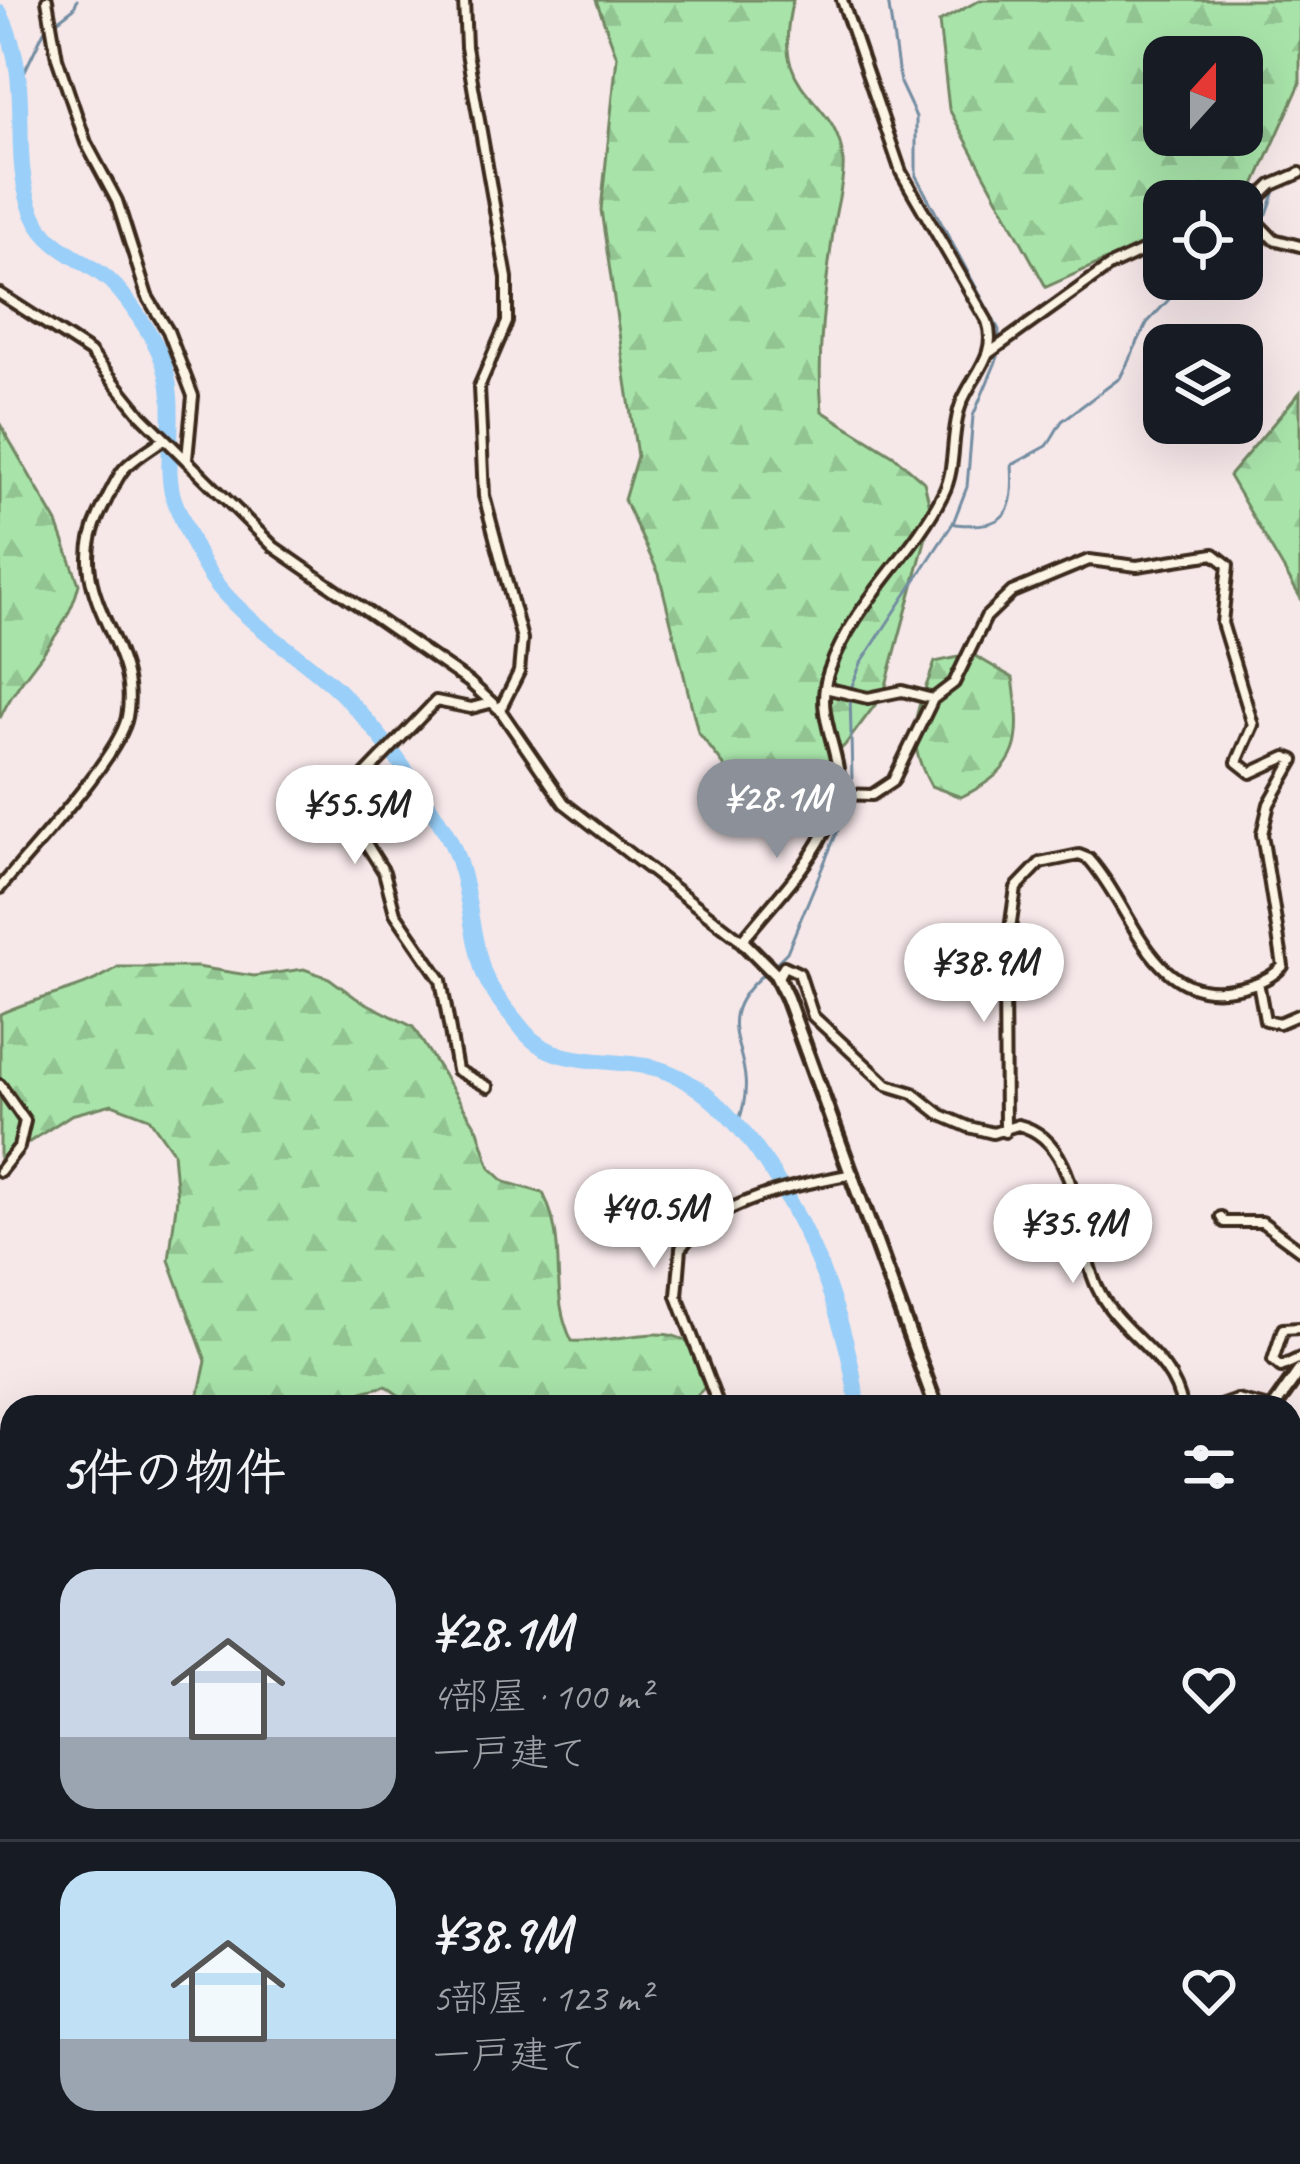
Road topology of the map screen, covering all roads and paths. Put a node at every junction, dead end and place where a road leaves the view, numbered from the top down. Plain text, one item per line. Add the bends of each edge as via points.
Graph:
1 (46, 0) edge
2 (464, 0) edge
3 (842, 0) edge
4 (1300, 173) edge
5 (1263, 194) edge
6 (1263, 229) edge
7 (1300, 246) edge
8 (1143, 251) edge
9 (0, 294) edge
10 (988, 354) junction
11 (166, 440) junction
12 (184, 457) junction
13 (825, 688) junction
14 (933, 699) junction
15 (491, 703) junction
16 (500, 710) junction
17 (838, 794) junction
18 (0, 888) edge
19 (742, 941) junction
20 (774, 973) junction
21 (1258, 982) junction
22 (1300, 1015) edge
23 (0, 1085) edge
24 (488, 1087) dead end
25 (1005, 1132) junction
26 (0, 1171) edge
27 (853, 1174) junction
28 (1221, 1217) dead end
29 (1300, 1250) edge
30 (1300, 1328) edge
31 (1300, 1358) edge
32 (1300, 1370) edge
33 (714, 1395) edge
34 (931, 1395) edge
35 (1179, 1395) edge
36 (1280, 1395) edge

1 - 12 street via 86,143 193,396
2 - 16 street via 507,278 507,322 479,387 484,496 522,639 519,672
3 - 10 street via 901,172 987,321
4 - 5 street
6 - 7 street
8 - 10 street
9 - 11 street via 91,352
10 - 13 street via 957,417 946,489 865,603
11 - 12 street
11 - 18 street via 122,464 86,542 127,686 124,728
12 - 15 street via 274,548
13 - 14 street
13 - 17 street
14 - 17 street via 886,788
14 - 21 street via 955,683 994,606 1026,584 1089,560 1128,567 1220,556 1230,583 1222,623 1253,725 1240,768 1251,773 1294,760 1262,834 1285,961
15 - 16 street
15 - 24 street via 471,708 436,700 354,798 357,826 384,872 394,913 441,980 457,1070
16 - 19 street via 564,803
17 - 19 street via 814,846
19 - 20 street
20 - 25 street via 784,966 799,973 813,1016 887,1085 969,1127
20 - 27 street
21 - 22 street via 1265,1020
21 - 25 street via 1219,991 1179,985 1089,859 1035,865 1019,882 1008,923
23 - 26 street via 26,1120 20,1147
25 - 35 street via 1025,1126 1051,1145 1096,1286 1120,1325 1172,1372
27 - 33 street via 768,1196 685,1243 676,1264 681,1311
27 - 34 street
28 - 29 street via 1262,1222
30 - 31 street via 1283,1329 1273,1360 1281,1367
32 - 36 street

